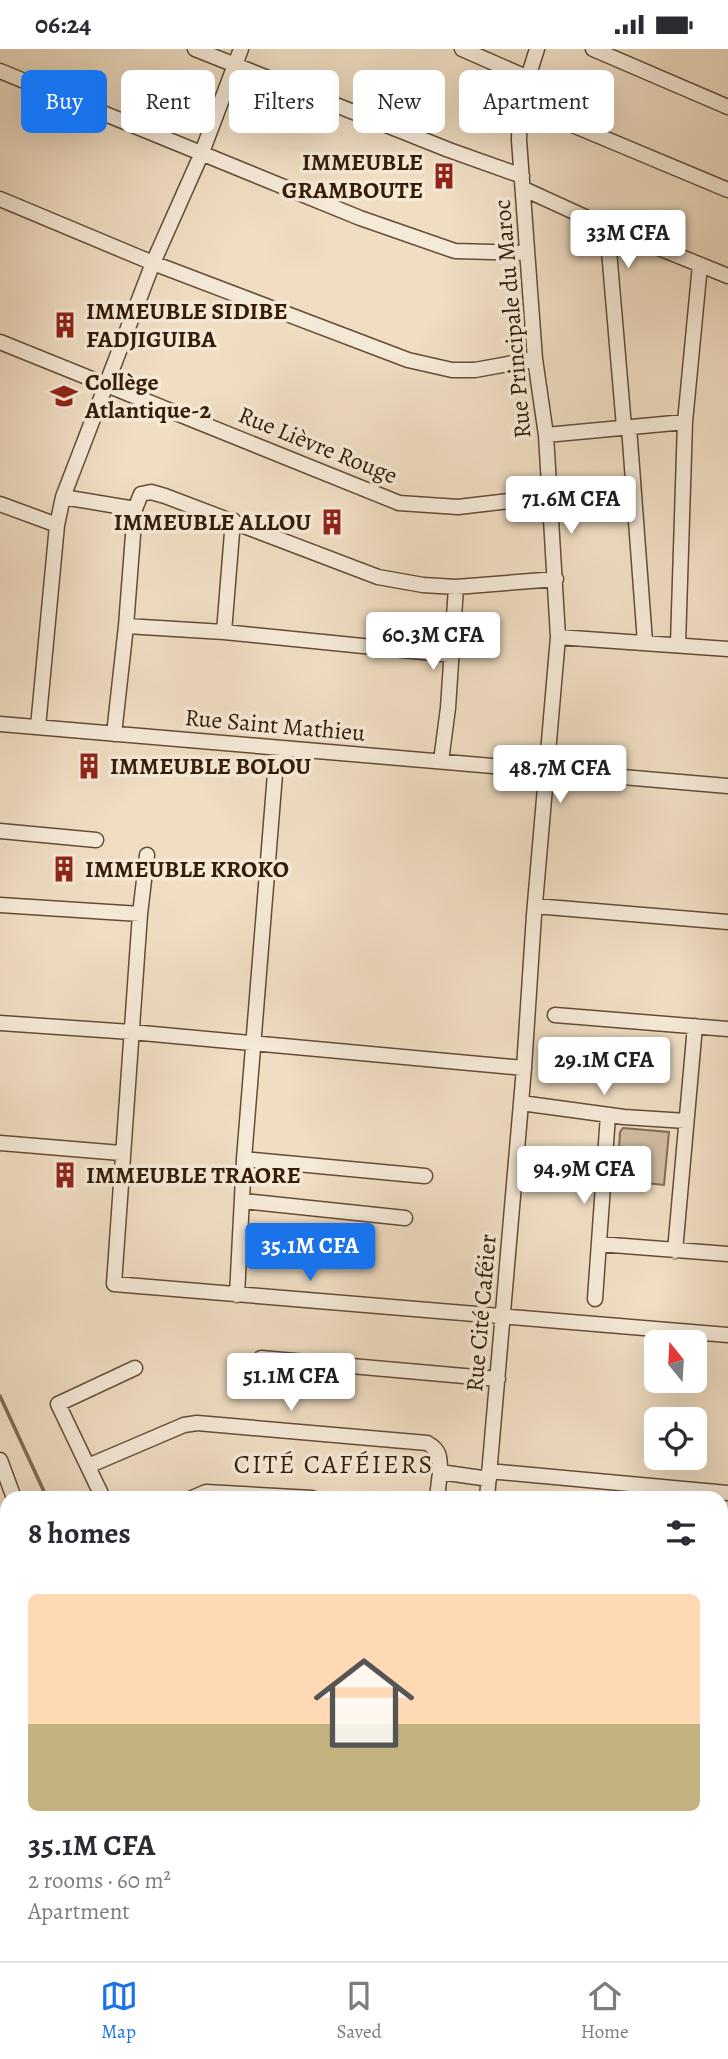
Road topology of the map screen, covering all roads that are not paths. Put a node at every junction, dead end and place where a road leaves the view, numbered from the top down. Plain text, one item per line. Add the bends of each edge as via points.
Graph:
1 (195, 49) edge
2 (241, 49) edge
3 (463, 49) edge
4 (537, 49) edge
5 (593, 49) edge
6 (234, 65) junction
7 (510, 70) edge
8 (529, 70) edge
9 (0, 71) edge
10 (728, 107) edge
11 (521, 133) edge
12 (592, 133) edge
13 (201, 155) junction
14 (523, 182) junction
15 (728, 190) edge
16 (0, 199) edge
17 (607, 227) junction
18 (527, 253) junction
19 (153, 263) junction
20 (700, 265) junction
21 (728, 276) edge
22 (0, 342) edge
23 (536, 359) junction
24 (106, 385) junction
25 (685, 422) junction
26 (626, 427) junction
27 (546, 435) junction
28 (551, 496) junction
29 (64, 497) junction
30 (0, 503) edge
31 (135, 509) junction
32 (233, 520) junction
33 (57, 525) junction
34 (556, 579) junction
35 (456, 587) junction
36 (126, 626) junction
37 (224, 632) junction
38 (558, 637) junction
39 (645, 642) junction
40 (678, 644) junction
41 (728, 649) edge
42 (452, 655) junction
43 (0, 724) edge
44 (38, 727) junction
45 (114, 734) junction
46 (277, 749) junction
47 (441, 761) junction
48 (546, 771) junction
49 (728, 786) edge
50 (0, 831) edge
51 (541, 838) joint
52 (96, 840) dead end
53 (147, 855) dead end
54 (0, 905) edge
55 (535, 907) junction
56 (140, 914) junction
57 (728, 922) edge
58 (555, 1015) dead end
59 (0, 1023) edge
60 (695, 1026) junction
61 (728, 1029) edge
62 (131, 1032) junction
63 (253, 1044) junction
64 (524, 1068) junction
65 (521, 1103) junction
66 (608, 1115) junction
67 (686, 1121) junction
68 (0, 1143) edge
69 (121, 1153) junction
70 (244, 1159) junction
71 (425, 1176) dead end
72 (243, 1201) junction
73 (405, 1218) dead end
74 (599, 1244) junction
75 (675, 1251) junction
76 (728, 1254) edge
77 (237, 1295) junction
78 (595, 1300) dead end
79 (504, 1317) junction
80 (728, 1335) edge
81 (261, 1358) dead end
82 (135, 1368) dead end
83 (498, 1379) junction
84 (0, 1460) edge
85 (88, 1466) junction
86 (440, 1472) junction
87 (489, 1475) junction
88 (11, 1491) edge
89 (100, 1491) edge
90 (438, 1491) edge
91 (488, 1491) edge
92 (701, 1491) edge

1 - 6 street
2 - 6 street
3 - 7 street
4 - 8 street, Rue Principale du Maroc
5 - 10 street
6 - 13 street
6 - 14 street
9 - 13 street
11 - 14 street, Rue Principale du Maroc
12 - 15 street
13 - 18 street via 455,251
13 - 19 street
14 - 17 street
14 - 18 street, Rue Principale du Maroc
16 - 19 street
17 - 20 street
17 - 26 street
18 - 23 street, Rue Principale du Maroc
19 - 23 street via 429,366 475,370
19 - 24 street
20 - 21 street
20 - 25 street
22 - 24 street, Rue Lièvre Rouge
23 - 27 street, Rue Principale du Maroc
24 - 28 street, Rue Lièvre Rouge via 400,503 458,507
24 - 29 street
25 - 26 street
25 - 40 street
26 - 27 street
26 - 39 street
27 - 28 street, Rue Principale du Maroc
28 - 34 street, Rue Principale du Maroc
29 - 31 street
29 - 33 street
30 - 33 street
31 - 32 street via 141,494 150,492
31 - 36 street
32 - 35 street via 378,577
32 - 37 street
33 - 44 street
34 - 35 street
34 - 38 street, Rue Principale du Maroc
35 - 42 street
36 - 37 street
36 - 45 street
37 - 42 street
38 - 39 street
38 - 48 street, Rue Principale du Maroc
39 - 40 street
40 - 41 street
42 - 47 street
43 - 44 street, Rue Saint Mathieu
44 - 45 street, Rue Saint Mathieu
45 - 46 street, Rue Saint Mathieu
46 - 47 street, Rue Saint Mathieu
46 - 63 street
47 - 48 street, Rue Saint Mathieu
48 - 49 street, Rue Saint Mathieu
48 - 51 street, Rue Principale du Maroc
50 - 52 street
51 - 55 street, Rue Cité Caféier
53 - 56 street
54 - 56 street
55 - 57 street
55 - 64 street, Rue Cité Caféier
56 - 62 street
58 - 60 street
59 - 62 street
60 - 61 street
60 - 67 street
62 - 63 street
62 - 69 street
63 - 64 street
63 - 70 street
64 - 65 street, Rue Cité Caféier
65 - 66 street
65 - 79 street, Rue Cité Caféier
66 - 67 street
66 - 74 street
67 - 75 street
68 - 69 street
69 - 77 street via 114,1284
70 - 71 street
70 - 72 street
72 - 73 street
72 - 77 street
74 - 75 street
74 - 78 street
75 - 76 street
77 - 79 street
79 - 80 street
79 - 83 street, Rue Cité Caféier
81 - 83 street
82 - 85 street via 58,1404
83 - 87 street, Rue Cité Caféier
84 - 88 street
85 - 86 street via 197,1423 427,1443 440,1455
85 - 89 street
86 - 87 street
86 - 90 street
87 - 91 street, Rue Cité Caféier
87 - 92 street

